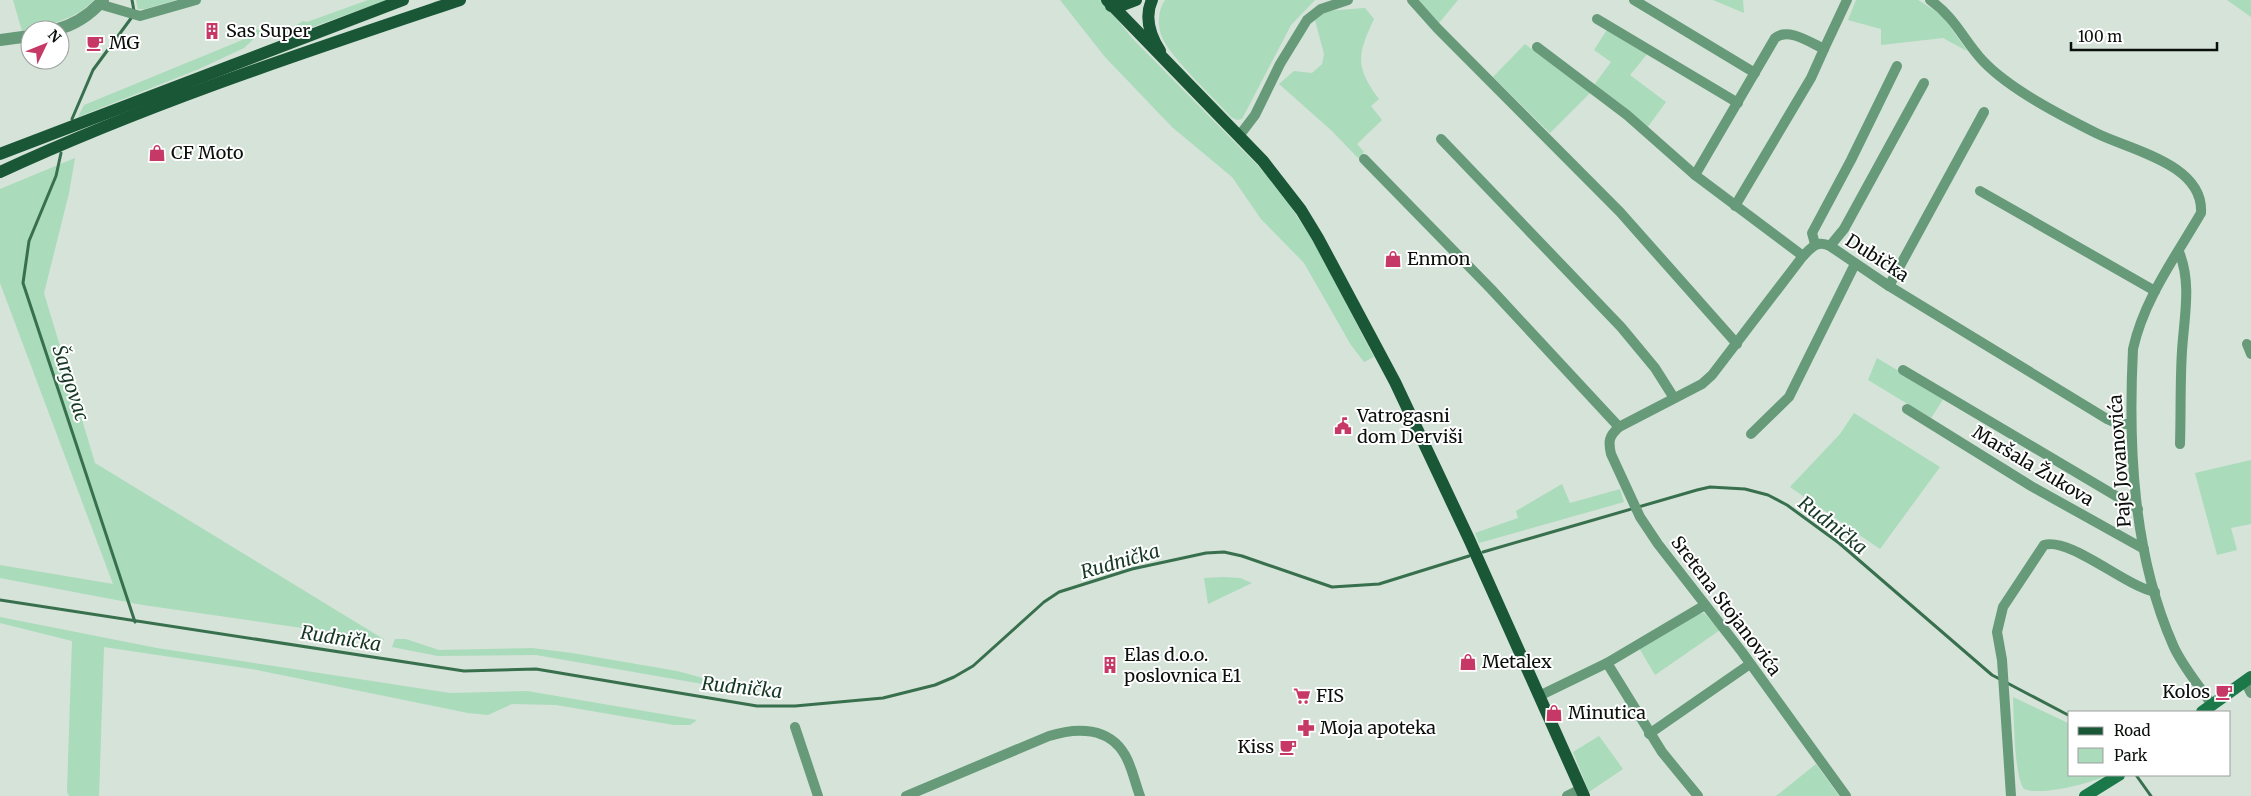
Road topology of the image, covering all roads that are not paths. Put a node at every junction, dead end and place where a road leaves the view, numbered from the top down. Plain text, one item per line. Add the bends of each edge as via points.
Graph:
1 (196, 0) edge
2 (403, 0) edge
3 (460, 0) edge
4 (1136, 0) edge
5 (1152, 0) edge
6 (1348, 0) edge
7 (1412, 0) edge
8 (1634, 0) edge
9 (1847, 0) edge
10 (1930, 0) edge
11 (101, 2) edge
12 (1109, 2) edge
13 (1597, 19) dead end
14 (70, 26) edge
15 (20, 37) edge
16 (0, 40) edge
17 (1537, 47) dead end
18 (1824, 49) junction
19 (1897, 66) dead end
20 (1755, 73) junction
21 (1185, 82) junction
22 (1924, 83) dead end
23 (1738, 103) junction
24 (1984, 112) dead end
25 (1239, 136) junction
26 (1441, 139) dead end
27 (0, 154) edge
28 (1364, 159) dead end
29 (0, 172) edge
30 (1695, 175) junction
31 (1980, 191) dead end
32 (1735, 206) junction
33 (1814, 244) junction
34 (1830, 246) junction
35 (2179, 252) junction
36 (1803, 256) junction
37 (1855, 264) junction
38 (1889, 286) junction
39 (2155, 291) junction
40 (1737, 344) junction
41 (1903, 370) dead end
42 (1674, 398) junction
43 (1907, 408) dead end
44 (2130, 424) junction
45 (1619, 427) junction
46 (1751, 434) dead end
47 (2180, 444) dead end
48 (2138, 509) junction
49 (2144, 549) junction
50 (2155, 592) junction
51 (1705, 605) junction
52 (1607, 663) junction
53 (1750, 664) junction
54 (2248, 679) edge
55 (2251, 693) edge
56 (1539, 696) junction
57 (2207, 708) edge
58 (795, 727) dead end
59 (1649, 734) junction
60 (2117, 776) edge
61 (1583, 793) edge
62 (818, 796) edge
63 (906, 796) edge
64 (1140, 796) edge
65 (1567, 796) edge
66 (1698, 796) edge
67 (1846, 796) edge
68 (2011, 796) edge
69 (2084, 796) edge

1 - 11 street via 140,16
2 - 27 main road
3 - 29 main road via 263,66 122,120
4 - 12 main road via 1123,5
5 - 21 main road via 1148,22 1155,42
6 - 25 street via 1321,9 1307,20 1280,64 1255,115
7 - 40 street via 1620,212
8 - 20 street
9 - 18 street
10 - 35 street, Paje Jovanovića via 1956,23 1972,48 1996,74 2096,133 2162,160 2184,176 2200,198 2201,213
11 - 14 street via 90,14
12 - 21 main road
13 - 23 street
15 - 16 street
17 - 30 street via 1626,115
18 - 20 street via 1789,33 1779,35
18 - 32 street via 1811,78
19 - 33 street via 1812,234
20 - 23 street
21 - 25 main road
22 - 34 street via 1849,221
23 - 30 street
24 - 38 street
25 - 56 main road via 1284,186 1318,238 1388,368
26 - 42 street via 1621,327 1655,368
28 - 45 street
30 - 32 street
31 - 39 street
32 - 36 street
33 - 34 street, Dubička
33 - 36 street
34 - 37 street, Dubička
35 - 39 street, Paje Jovanovića
35 - 47 street via 2187,288
36 - 40 street
37 - 38 street, Dubička
37 - 46 street via 1789,397
38 - 44 street, Dubička via 2107,419 2118,424
39 - 44 street, Paje Jovanovića via 2139,326 2133,349
40 - 42 street via 1702,384
41 - 48 street
42 - 45 street
43 - 49 street, Maršala Žukova via 2031,486
44 - 48 street, Paje Jovanovića
45 - 51 street, Sretena Stojanovića via 1611,436 1609,446 1640,516
48 - 49 street, Paje Jovanovića
49 - 50 street, Paje Jovanovića
50 - 57 street, Paje Jovanovića via 2173,646
50 - 68 street via 2138,587 2078,552 2044,545 2003,607 1997,632 2002,660
51 - 52 street
51 - 53 street, Sretena Stojanovića
52 - 56 street
52 - 59 street
53 - 59 street
53 - 67 street, Sretena Stojanovića
54 - 55 street
54 - 57 main road
56 - 61 main road
58 - 62 street
59 - 66 street
60 - 69 main road
61 - 65 street
63 - 64 street via 1049,736 1075,730 1098,733 1121,750

